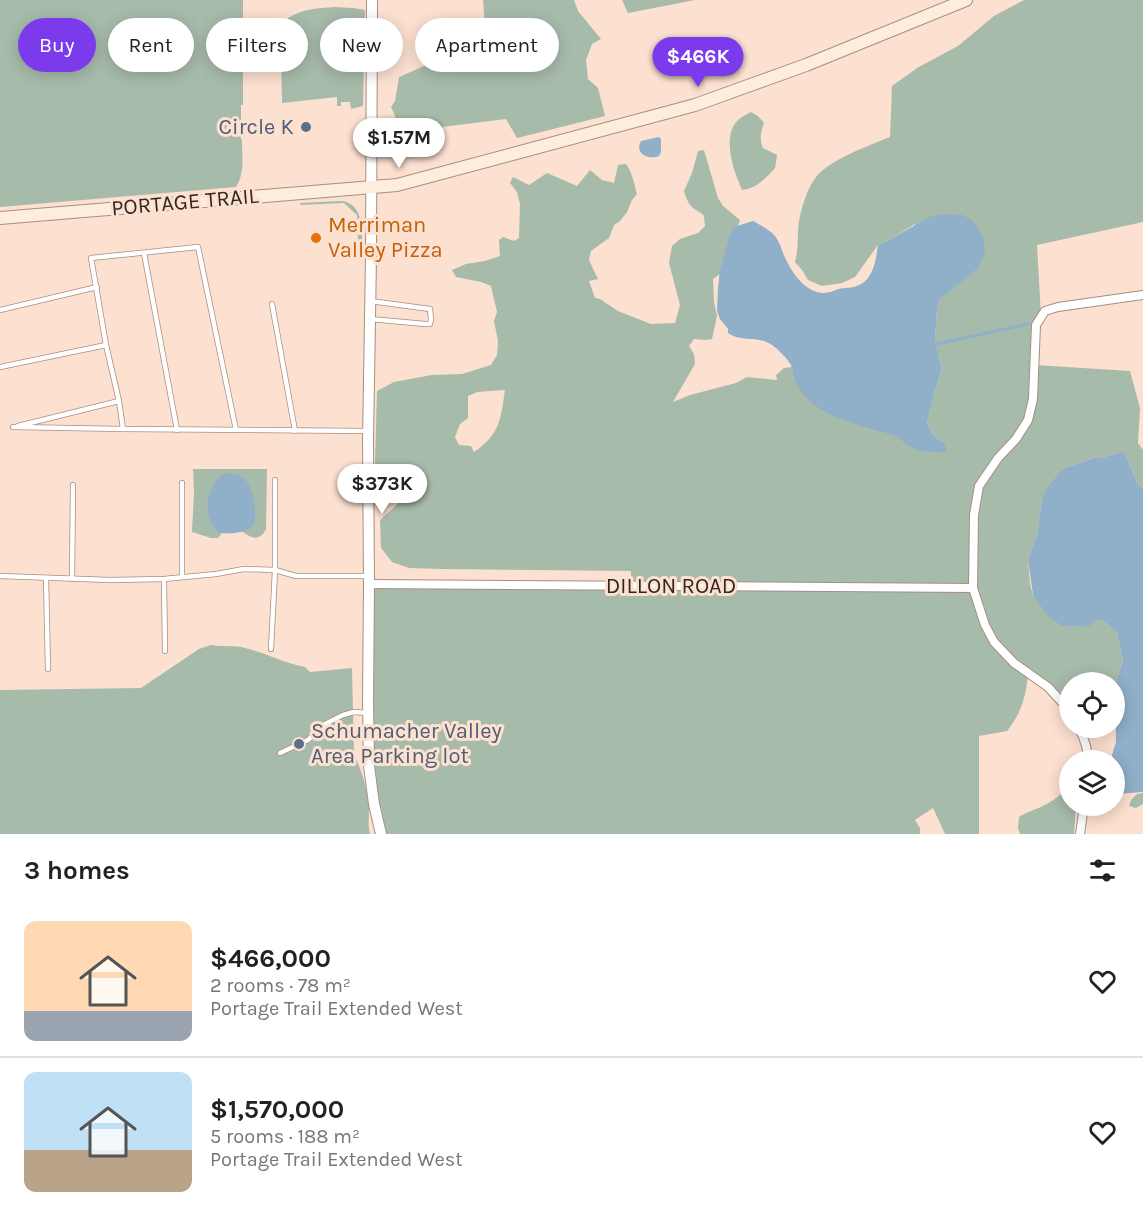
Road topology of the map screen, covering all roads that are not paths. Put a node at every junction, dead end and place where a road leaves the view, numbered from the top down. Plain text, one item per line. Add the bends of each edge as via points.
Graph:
1 (372, 0) edge
2 (966, 0) edge
3 (371, 187) junction
4 (0, 218) edge
5 (144, 253) junction
6 (97, 287) junction
7 (1143, 295) edge
8 (370, 302) junction
9 (272, 304) dead end
10 (0, 310) edge
11 (370, 319) junction
12 (106, 345) junction
13 (0, 367) edge
14 (119, 401) junction
15 (123, 429) junction
16 (177, 430) junction
17 (236, 430) junction
18 (295, 430) junction
19 (368, 431) junction
20 (275, 480) dead end
21 (182, 483) dead end
22 (74, 485) dead end
23 (275, 570) junction
24 (0, 576) edge
25 (182, 577) junction
26 (46, 578) junction
27 (72, 579) junction
28 (164, 579) junction
29 (369, 580) junction
30 (973, 588) junction
31 (271, 649) dead end
32 (165, 651) dead end
33 (48, 669) dead end
34 (1059, 699) edge
35 (368, 712) junction
36 (280, 753) dead end
37 (1083, 816) edge
38 (381, 834) edge
39 (1080, 834) edge

1 - 3 street
2 - 3 main road, PORTAGE TRAIL via 695,105 397,185
3 - 4 main road, PORTAGE TRAIL
3 - 8 street
5 - 6 lane via 91,258
5 - 16 lane
5 - 17 lane via 198,246
6 - 10 lane
6 - 12 lane
7 - 30 street via 1058,307 1045,311 1036,325 1034,399 1028,420 979,486 974,515
8 - 11 street
8 - 11 lane via 430,309 431,320 424,324
9 - 18 lane
11 - 19 street
12 - 13 lane
12 - 14 lane
14 - 15 lane
14 - 15 lane via 13,427
15 - 16 lane
16 - 17 lane
17 - 18 lane
18 - 19 lane
19 - 29 street
20 - 23 lane
21 - 25 lane
22 - 27 lane
23 - 25 lane via 243,569
23 - 29 lane via 296,576
23 - 31 lane
24 - 26 lane
25 - 28 lane
26 - 27 lane
26 - 33 lane
27 - 28 lane
28 - 32 lane
29 - 30 street, DILLON ROAD
29 - 35 street
30 - 34 street via 994,642
35 - 36 lane via 343,715 325,724 308,740
35 - 38 street via 370,770
37 - 39 street

